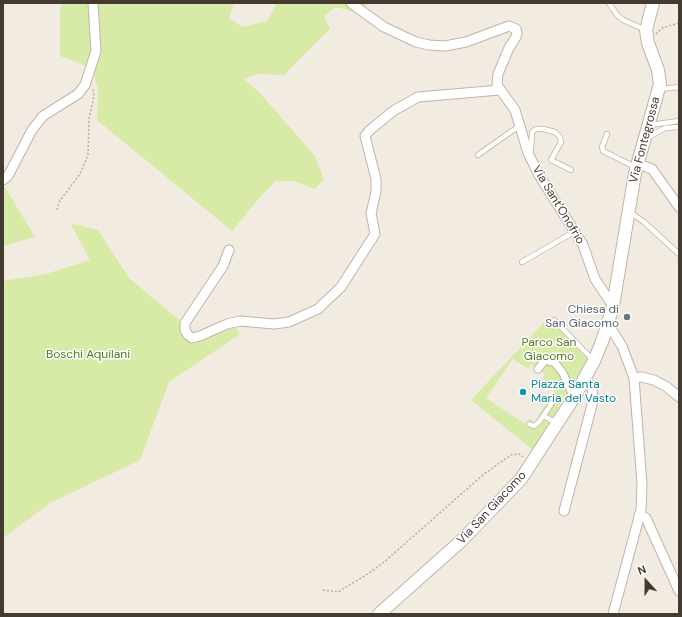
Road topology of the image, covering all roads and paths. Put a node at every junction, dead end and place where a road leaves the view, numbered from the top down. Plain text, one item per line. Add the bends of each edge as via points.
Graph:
1 (93, 3) edge
2 (351, 3) edge
3 (609, 3) edge
4 (653, 3) edge
5 (679, 23) edge
6 (650, 33) junction
7 (89, 74) junction
8 (679, 86) edge
9 (659, 89) junction
10 (500, 90) junction
11 (679, 121) edge
12 (519, 126) junction
13 (648, 126) junction
14 (679, 127) edge
15 (607, 134) dead end
16 (644, 140) junction
17 (528, 153) junction
18 (478, 156) dead end
19 (637, 166) junction
20 (571, 170) dead end
21 (3, 180) edge
22 (679, 207) edge
23 (56, 210) dead end
24 (628, 214) junction
25 (574, 232) junction
26 (229, 250) dead end
27 (679, 254) edge
28 (522, 262) dead end
29 (613, 306) junction
30 (554, 320) dead end
31 (605, 334) junction
32 (594, 361) junction
33 (538, 369) dead end
34 (585, 378) junction
35 (634, 378) junction
36 (574, 397) junction
37 (679, 397) edge
38 (552, 403) dead end
39 (544, 416) junction
40 (529, 424) dead end
41 (557, 424) junction
42 (530, 466) junction
43 (564, 511) dead end
44 (639, 515) junction
45 (323, 590) dead end
46 (679, 592) edge
47 (379, 614) edge
48 (613, 614) edge

1 - 7 street via 96,51
2 - 10 street via 384,27 416,42 429,45 445,46 466,42 509,26 513,27 517,33 498,74 497,84
3 - 6 lane via 623,20
4 - 6 street, Via Fontegrossa
5 - 6 path
6 - 9 street, Via Fontegrossa via 648,43 658,70
7 - 21 street via 78,94 43,116 32,130 8,176
7 - 23 path via 94,96 89,118 88,155 80,174 58,202
8 - 9 lane
9 - 13 street, Via Fontegrossa
10 - 12 street, Via Sant'Onofrio via 516,110
10 - 26 street via 418,98 393,111 369,131 365,136 376,179 371,213 375,234 341,287 318,309 288,322 274,324 240,321 192,338 185,330 185,323 223,266
11 - 13 lane
12 - 17 street, Via Sant'Onofrio
12 - 18 lane
13 - 16 street, Via Fontegrossa
14 - 16 lane via 665,128
15 - 19 lane via 603,151
16 - 19 street, Via Fontegrossa
17 - 20 lane via 531,150 532,132 536,129 555,132 561,142 551,160
17 - 25 street, Via Sant'Onofrio via 554,202
19 - 22 street via 652,169
19 - 24 street, Via Fontegrossa
24 - 27 lane via 644,222
24 - 29 street, Via Fontegrossa
25 - 28 lane
25 - 29 street, Via Sant'Onofrio via 585,250 598,285
29 - 31 street, Via San Giacomo
30 - 32 lane
31 - 32 street, Via San Giacomo
31 - 35 street via 612,332 616,337
32 - 34 street, Via San Giacomo
33 - 36 street via 546,360 555,363 563,373
34 - 36 street, Via San Giacomo
34 - 43 street via 592,388 592,401
35 - 37 street via 654,380
35 - 44 street via 642,479
36 - 41 street, Via San Giacomo
38 - 39 lane
39 - 40 lane via 534,426
39 - 41 lane
41 - 42 street, Via San Giacomo
42 - 45 path via 522,456 511,454 472,484 366,576 338,592
42 - 47 street, Via San Giacomo via 506,496 460,542
44 - 46 street via 646,518
44 - 48 street

